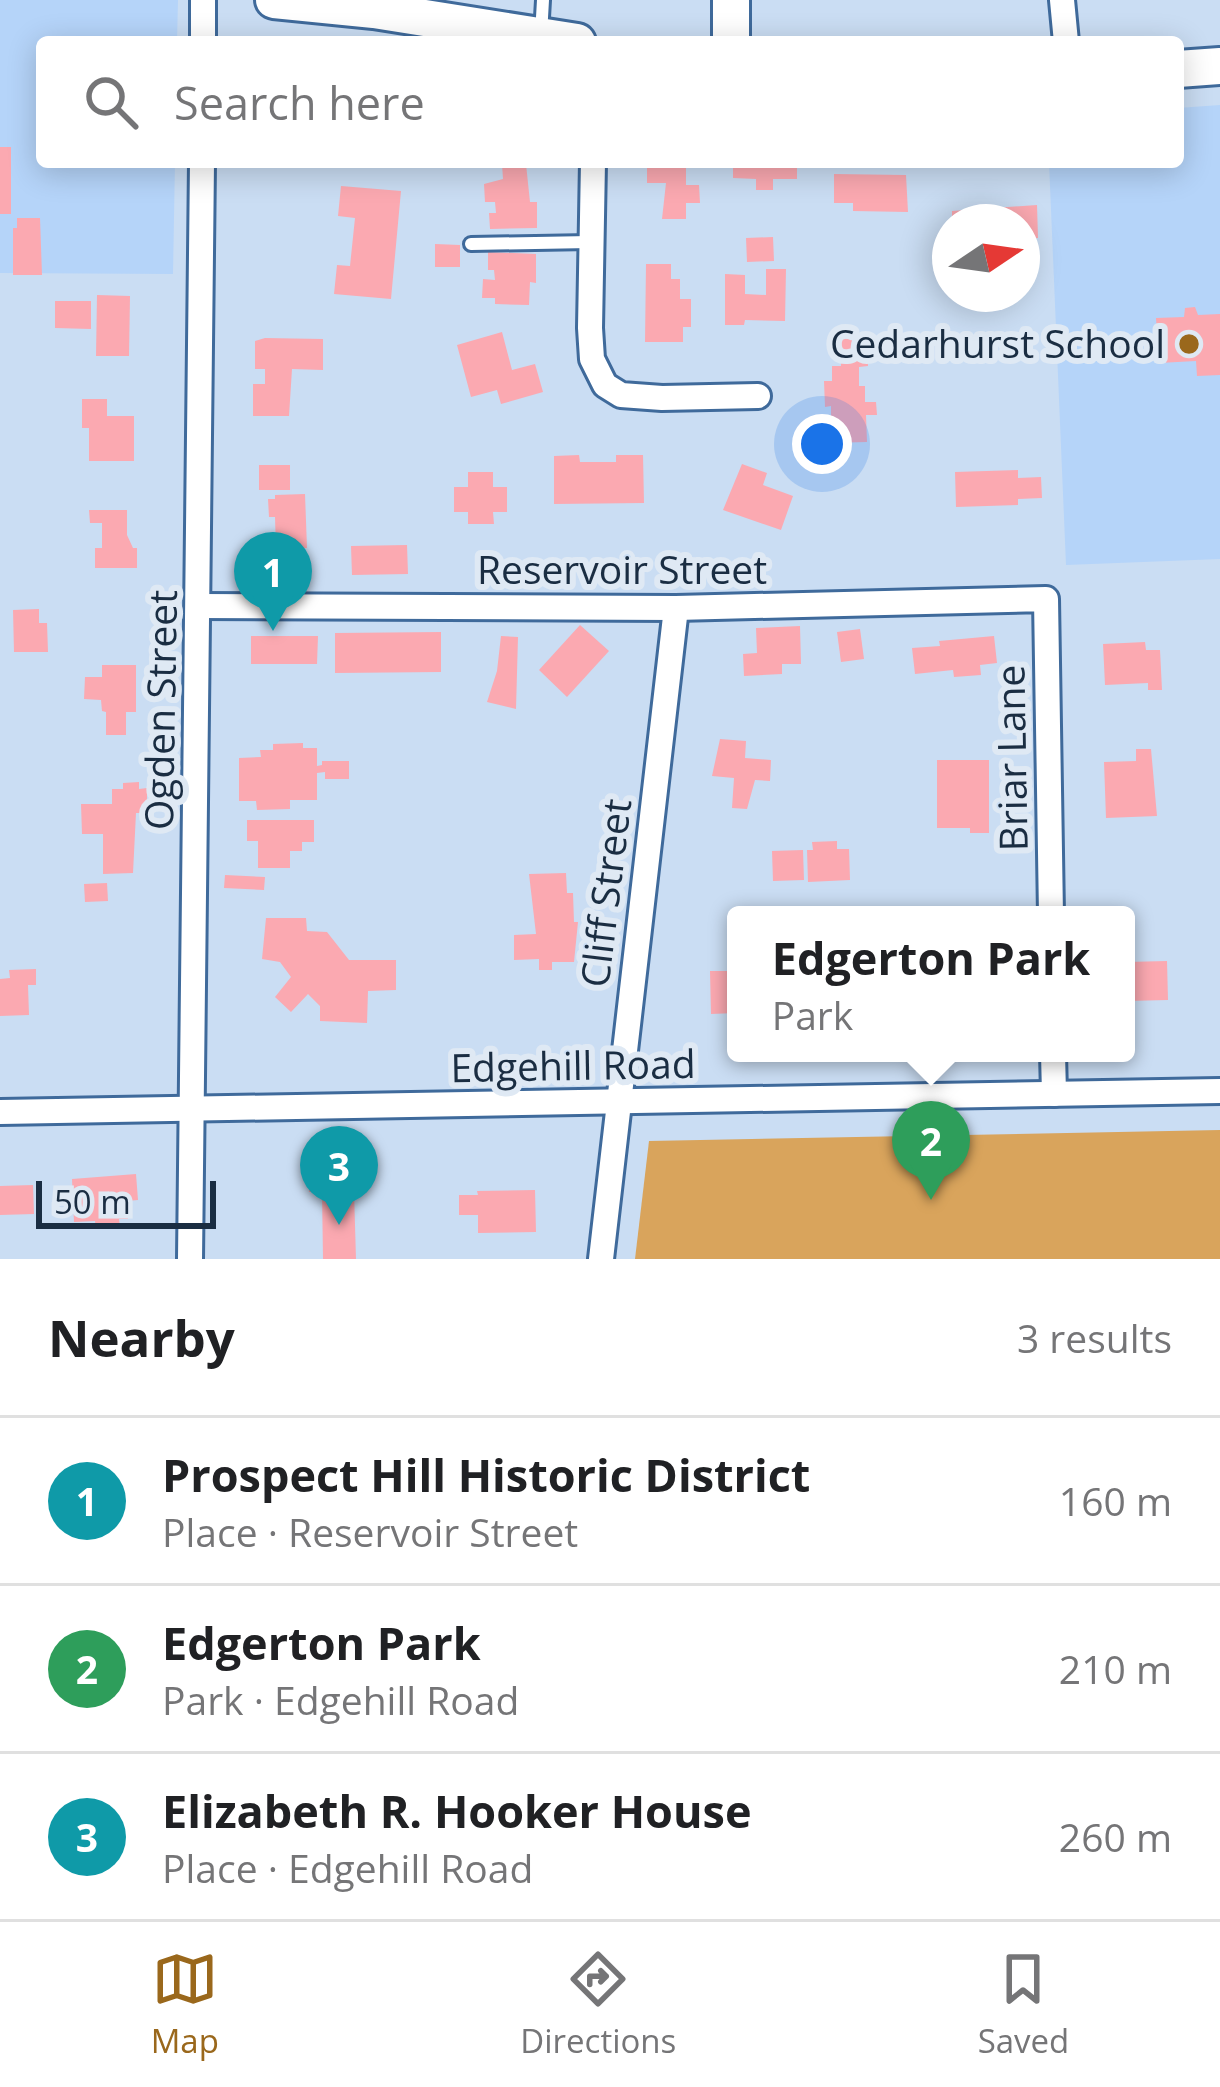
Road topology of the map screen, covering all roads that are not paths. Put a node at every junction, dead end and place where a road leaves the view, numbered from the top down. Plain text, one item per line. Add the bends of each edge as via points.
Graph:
1 (203, 0) edge
2 (274, 0) edge
3 (542, 0) edge
4 (731, 0) edge
5 (1062, 0) edge
6 (375, 5) edge
7 (203, 36) edge
8 (536, 36) edge
9 (541, 36) edge
10 (731, 36) edge
11 (1065, 36) edge
12 (1220, 66) edge
13 (1184, 69) edge
14 (202, 168) edge
15 (593, 168) edge
16 (592, 242) junction
17 (471, 244) dead end
18 (758, 396) dead end
19 (1046, 599) joint
20 (199, 606) junction
21 (676, 608) junction
22 (1051, 906) edge
23 (1053, 1062) edge
24 (1220, 1090) edge
25 (1054, 1094) junction
26 (618, 1101) junction
27 (192, 1108) junction
28 (0, 1112) edge
29 (190, 1259) edge
30 (601, 1259) edge

1 - 7 street
2 - 6 main road
3 - 9 lane
4 - 10 main road
5 - 11 street
6 - 8 main road
12 - 13 main road
14 - 20 street, Ogden Street
15 - 16 street
16 - 17 lane
16 - 18 street via 592,359 605,385 662,398
19 - 21 street, Reservoir Street
19 - 22 street, Briar Lane
20 - 21 street, Reservoir Street
20 - 27 street, Ogden Street
21 - 26 street, Cliff Street
23 - 25 street
24 - 25 street, Edgehill Road
25 - 26 street, Edgehill Road
26 - 27 street, Edgehill Road
26 - 30 street, Cliff Street
27 - 28 street, Edgehill Road
27 - 29 street, Ogden Street

